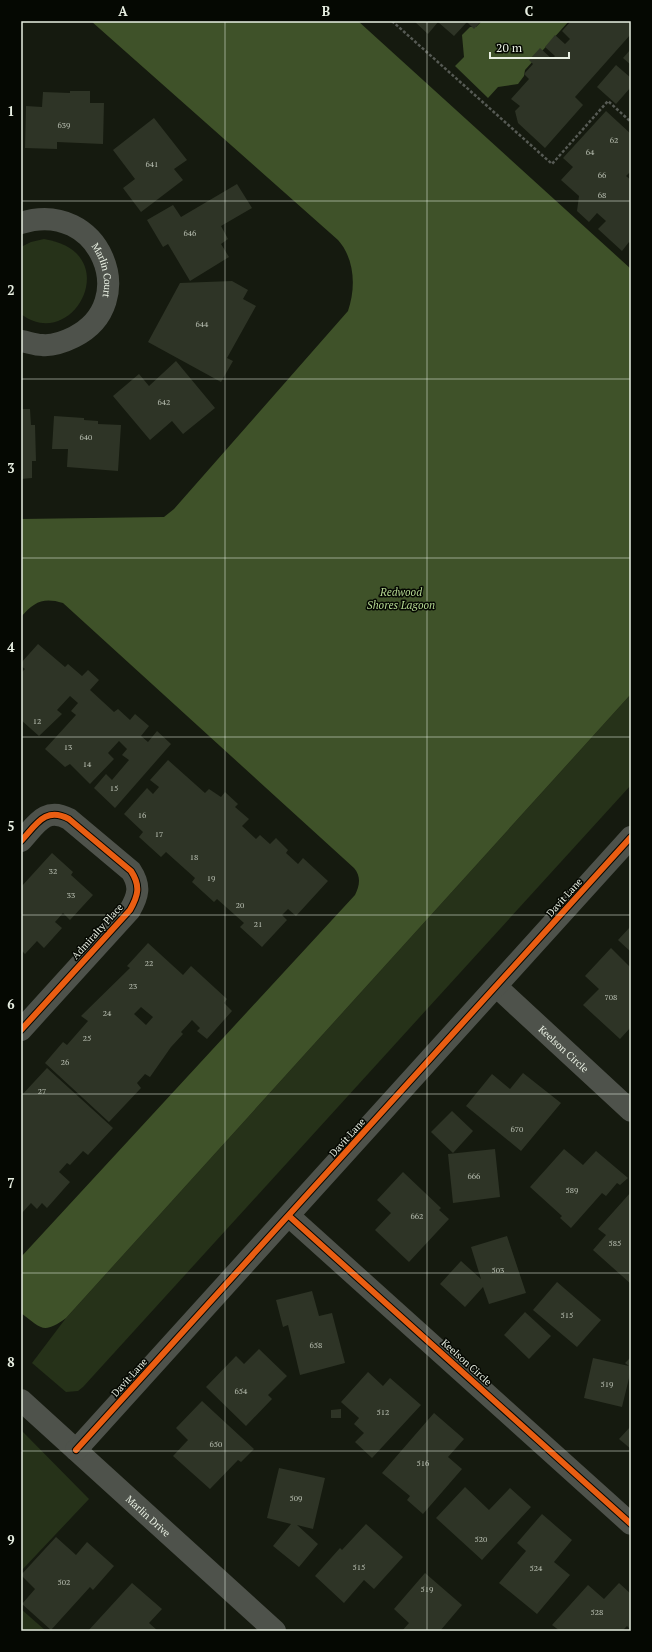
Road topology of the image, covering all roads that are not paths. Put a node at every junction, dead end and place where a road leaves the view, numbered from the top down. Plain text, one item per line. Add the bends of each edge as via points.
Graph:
1 (21, 223) edge
2 (21, 341) edge
3 (631, 837) edge
4 (21, 841) edge
5 (497, 987) junction
6 (21, 1030) edge
7 (631, 1110) edge
8 (289, 1216) junction
9 (21, 1400) edge
10 (76, 1450) junction
11 (631, 1524) edge
12 (275, 1631) edge

1 - 2 street, Marlin Court via 34,219 54,219 74,225 90,237 102,253 108,274 107,296 98,316 84,332 64,342 42,345
3 - 5 street, Davit Lane
4 - 6 street, Admiralty Place via 44,817 51,814 61,815 131,872 138,889 130,910
5 - 7 street, Keelson Circle
5 - 8 street, Davit Lane
8 - 10 street, Davit Lane
8 - 11 street, Keelson Circle
9 - 10 street, Marlin Drive
10 - 12 street, Marlin Drive

